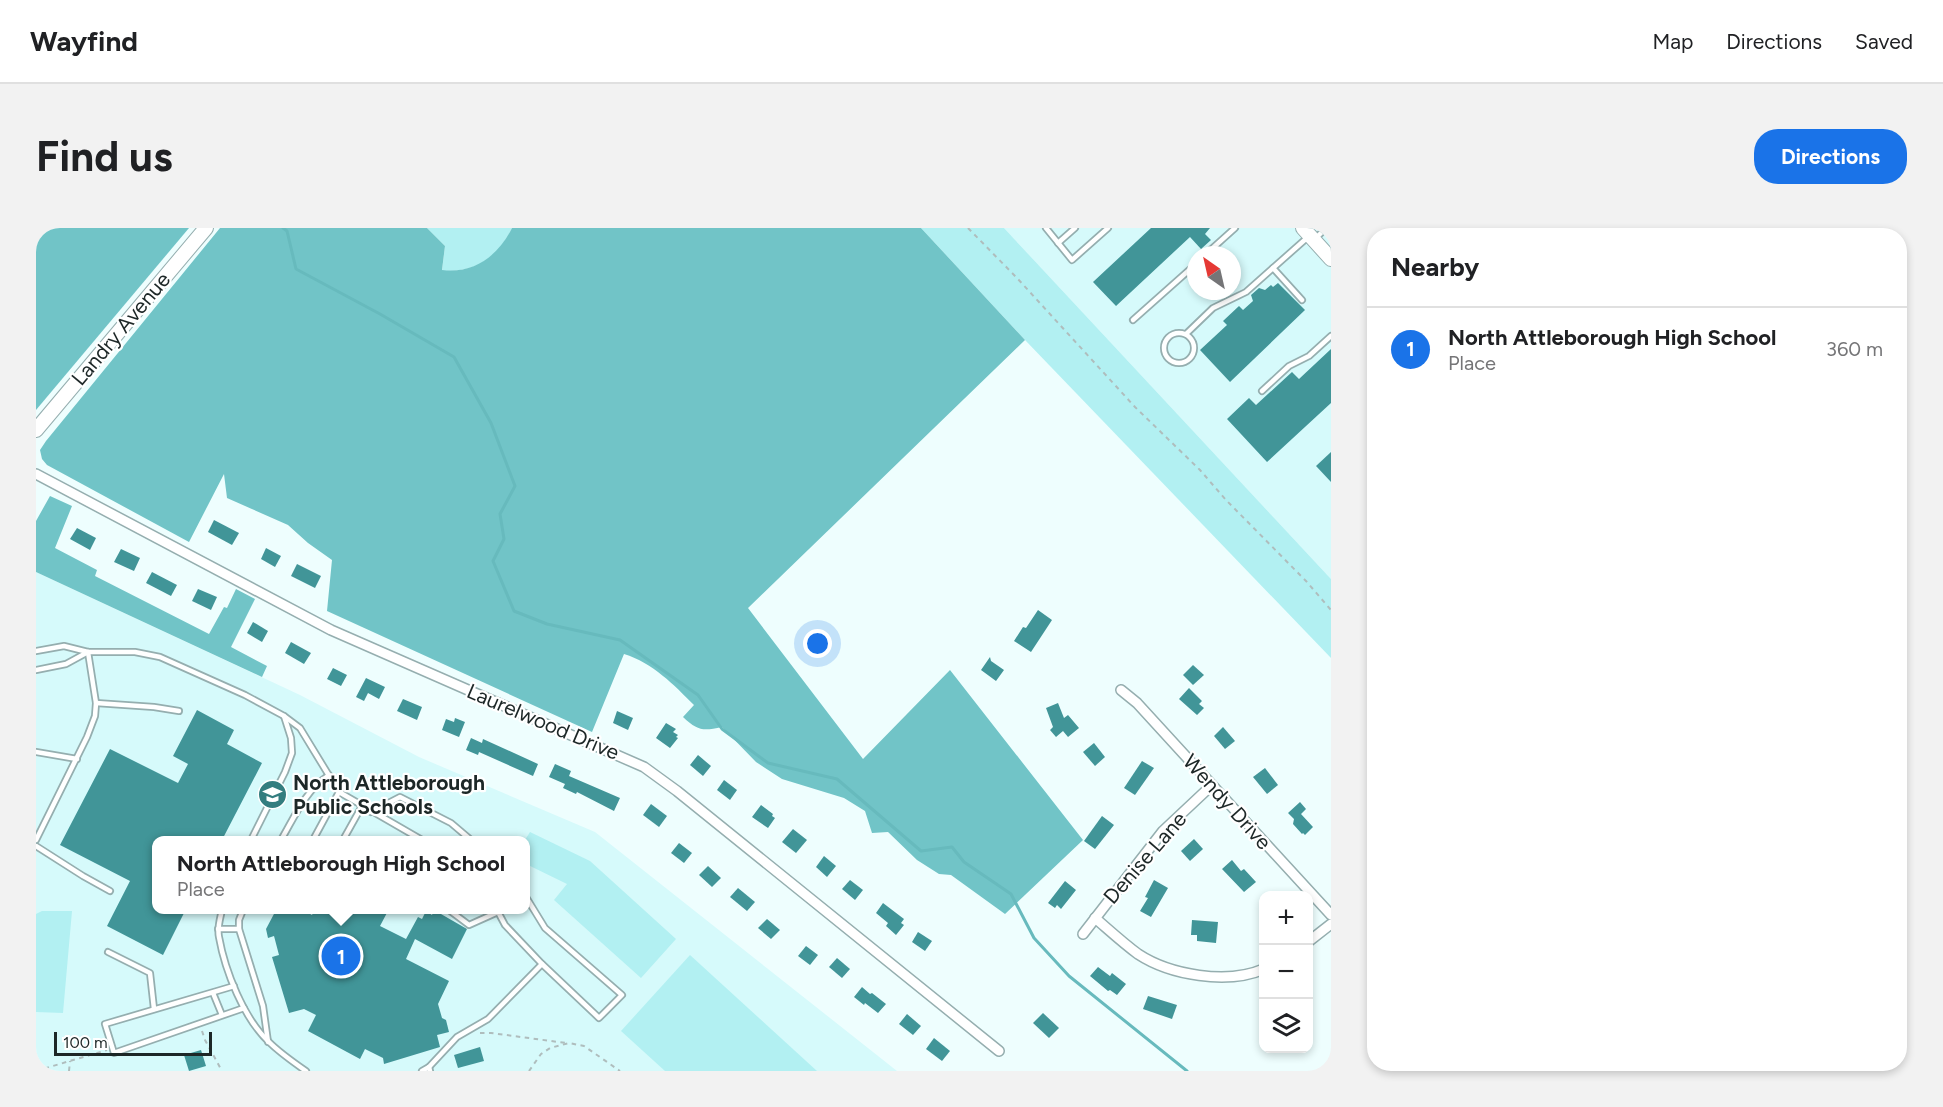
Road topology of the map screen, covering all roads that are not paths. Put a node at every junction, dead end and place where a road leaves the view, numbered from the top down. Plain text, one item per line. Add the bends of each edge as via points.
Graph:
1 (206, 228) edge
2 (1046, 228) edge
3 (1075, 228) edge
4 (1108, 228) edge
5 (1235, 228) edge
6 (1326, 228) edge
7 (1309, 234) edge
8 (1058, 243) junction
9 (1215, 246) edge
10 (1331, 259) edge
11 (1273, 268) junction
12 (1187, 272) edge
13 (1302, 300) dead end
14 (1133, 320) dead end
15 (1186, 334) junction
16 (1331, 336) edge
17 (1262, 391) dead end
18 (36, 430) edge
19 (36, 474) edge
20 (36, 651) edge
21 (88, 652) junction
22 (36, 670) edge
23 (1121, 690) dead end
24 (96, 703) junction
25 (179, 711) dead end
26 (284, 716) junction
27 (36, 752) edge
28 (77, 759) junction
29 (329, 775) junction
30 (1212, 785) junction
31 (339, 792) junction
32 (362, 806) junction
33 (371, 812) junction
34 (253, 836) edge
35 (283, 836) edge
36 (315, 836) edge
37 (345, 836) edge
38 (415, 836) edge
39 (466, 836) edge
40 (36, 840) edge
41 (36, 846) edge
42 (110, 891) dead end
43 (530, 905) edge
44 (221, 914) edge
45 (241, 914) edge
46 (455, 914) edge
47 (492, 914) edge
48 (500, 914) edge
49 (1331, 915) edge
50 (1095, 918) junction
51 (1331, 924) edge
52 (218, 929) junction
53 (239, 929) junction
54 (1083, 934) dead end
55 (1313, 938) edge
56 (108, 952) dead end
57 (542, 964) junction
58 (1259, 970) edge
59 (234, 986) junction
60 (213, 993) junction
61 (244, 1008) junction
62 (154, 1010) junction
63 (222, 1015) junction
64 (268, 1041) junction
65 (999, 1050) dead end
66 (429, 1069) edge
67 (306, 1071) edge
68 (422, 1071) edge

1 - 18 street, Landry Avenue
2 - 8 lane
3 - 8 lane
4 - 8 lane via 1072,260
5 - 9 lane
6 - 7 lane
7 - 10 street
7 - 11 lane
11 - 13 lane
11 - 15 lane via 1246,292 1213,308
12 - 14 lane
15 - 15 lane via 1193,341 1190,359 1171,362 1163,345 1177,332
16 - 17 lane
19 - 65 street, Laurelwood Drive via 331,630 644,767
20 - 21 lane via 63,646
21 - 22 lane via 66,664
21 - 24 lane
21 - 26 lane via 135,652 160,657
23 - 30 street, Wendy Drive
24 - 25 lane
24 - 28 lane via 92,726
26 - 29 lane via 300,728
26 - 34 lane via 292,753
27 - 28 lane
28 - 40 lane
29 - 31 lane
29 - 35 lane via 308,793
30 - 49 street, Wendy Drive
30 - 50 street, Denise Lane via 1163,831
31 - 32 lane
31 - 36 lane
32 - 33 lane
32 - 37 lane
33 - 38 lane
33 - 39 lane via 400,797 451,823
41 - 42 lane
43 - 57 lane via 545,928 622,995 599,1018
44 - 52 lane
45 - 53 lane
46 - 47 lane via 469,925
48 - 57 lane
50 - 54 street, Denise Lane
50 - 58 street via 1139,954 1173,970 1214,977
51 - 55 street
52 - 53 lane
52 - 59 lane
53 - 64 lane via 263,1006
56 - 62 lane via 150,973
57 - 66 lane via 488,1019 456,1037
59 - 60 lane
59 - 61 lane
60 - 62 lane
60 - 63 lane
61 - 63 lane
61 - 64 lane
62 - 63 lane via 105,1024 114,1053
64 - 67 lane
66 - 68 lane

